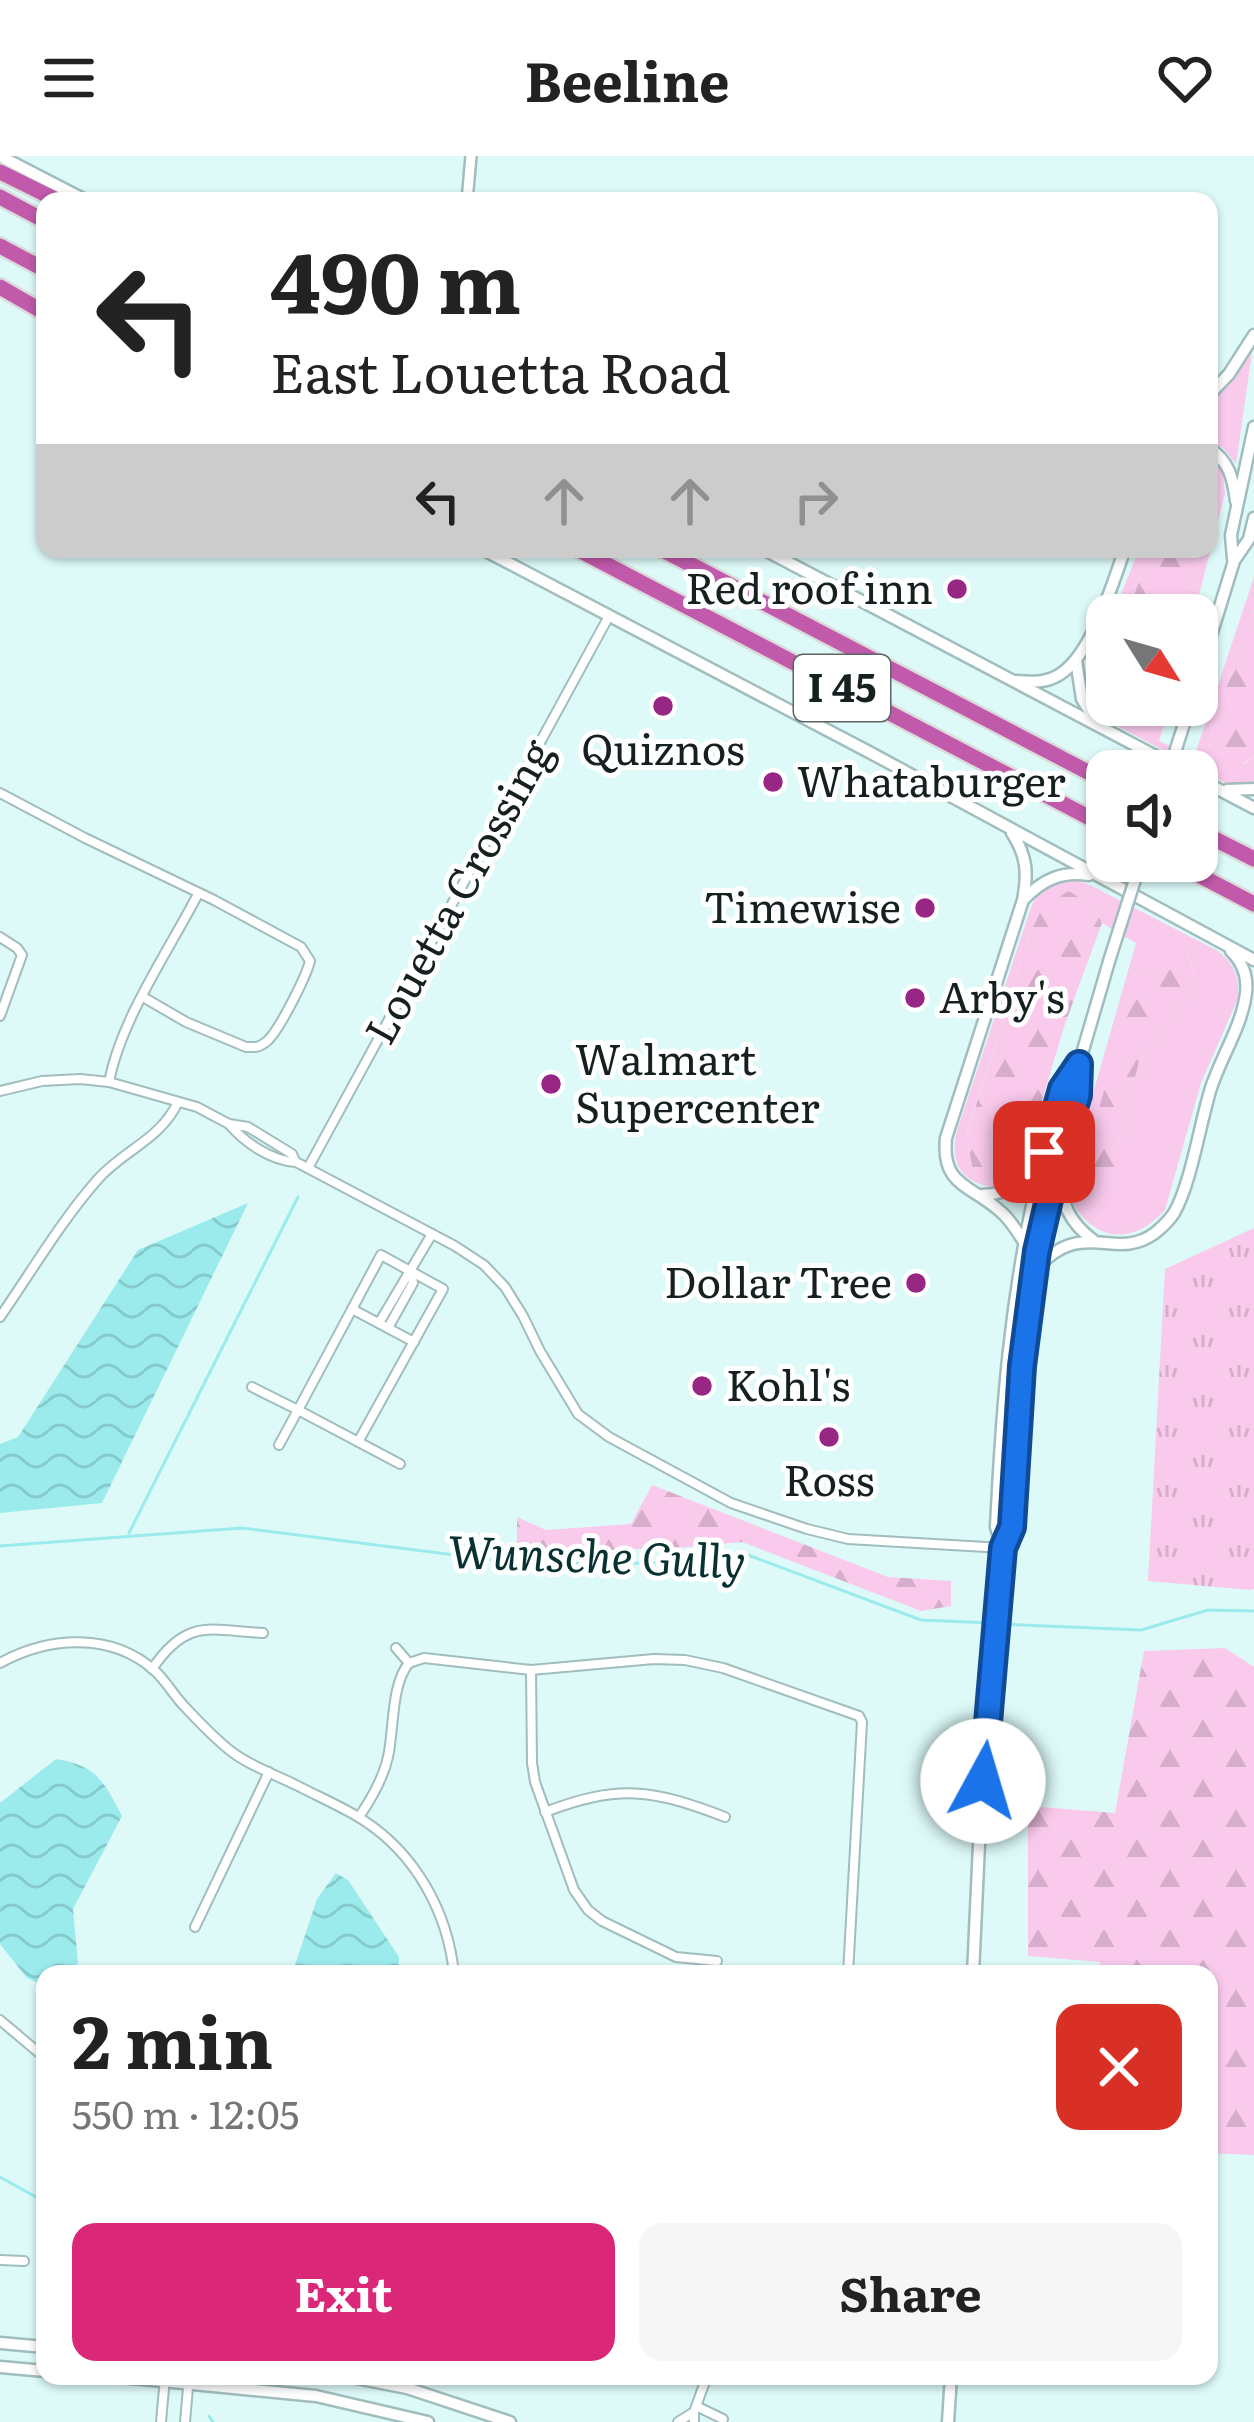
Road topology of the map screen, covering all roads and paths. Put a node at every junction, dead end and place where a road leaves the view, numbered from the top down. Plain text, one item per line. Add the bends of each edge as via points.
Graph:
1 (0, 156) edge
2 (471, 156) edge
3 (0, 172) edge
4 (41, 192) edge
5 (70, 192) edge
6 (468, 192) edge
7 (0, 196) edge
8 (36, 215) edge
9 (0, 246) edge
10 (36, 265) edge
11 (0, 291) edge
12 (36, 311) edge
13 (1254, 335) edge
14 (1218, 386) edge
15 (1254, 427) edge
16 (1218, 456) edge
17 (1238, 508) junction
18 (1254, 518) edge
19 (500, 558) edge
20 (595, 558) edge
21 (679, 558) edge
22 (780, 558) edge
23 (1122, 558) edge
24 (1234, 561) junction
25 (1218, 613) edge
26 (609, 614) junction
27 (1076, 660) junction
28 (1009, 680) junction
29 (1102, 729) junction
30 (1143, 750) edge
31 (1086, 771) edge
32 (1254, 789) edge
33 (1220, 790) joint
34 (0, 793) edge
35 (1254, 808) edge
36 (1086, 816) edge
37 (1011, 830) junction
38 (1218, 841) edge
39 (1254, 860) edge
40 (1086, 870) edge
41 (1086, 874) edge
42 (1109, 882) edge
43 (1134, 882) edge
44 (1212, 882) edge
45 (198, 895) junction
46 (1023, 900) junction
47 (1254, 904) edge
48 (0, 937) edge
49 (1225, 944) junction
50 (1254, 960) edge
51 (143, 997) junction
52 (1254, 1000) edge
53 (0, 1016) edge
54 (1239, 1019) junction
55 (1079, 1064) junction
56 (109, 1082) junction
57 (0, 1090) edge
58 (178, 1102) junction
59 (229, 1124) junction
60 (264, 1138) junction
61 (258, 1148) junction
62 (1044, 1152) junction
63 (296, 1162) junction
64 (1057, 1165) junction
65 (308, 1168) junction
66 (979, 1196) junction
67 (431, 1234) junction
68 (1024, 1242) junction
69 (1096, 1242) junction
70 (411, 1271) junction
71 (1034, 1272) junction
72 (352, 1309) junction
73 (0, 1317) edge
74 (383, 1326) junction
75 (1010, 1332) junction
76 (410, 1340) junction
77 (1024, 1352) junction
78 (252, 1387) dead end
79 (298, 1410) junction
80 (358, 1442) junction
81 (279, 1444) dead end
82 (400, 1464) dead end
83 (1003, 1548) junction
84 (263, 1633) dead end
85 (396, 1648) dead end
86 (0, 1663) edge
87 (409, 1664) junction
88 (152, 1669) junction
89 (531, 1670) junction
90 (270, 1772) junction
91 (545, 1812) junction
92 (359, 1817) junction
93 (725, 1817) dead end
94 (195, 1928) dead end
95 (717, 1961) dead end
96 (452, 1965) edge
97 (848, 1965) edge
98 (973, 1965) edge
99 (0, 2020) edge
100 (36, 2050) edge
101 (0, 2260) edge
102 (24, 2261) dead end
103 (0, 2343) edge
104 (36, 2346) edge
105 (0, 2367) edge
106 (36, 2370) edge
107 (164, 2385) edge
108 (188, 2385) edge
109 (233, 2385) edge
110 (388, 2385) edge
111 (704, 2385) edge
112 (950, 2385) edge
113 (696, 2414) edge
114 (723, 2419) edge
115 (161, 2422) edge
116 (185, 2422) edge
117 (428, 2422) edge
118 (510, 2422) edge
119 (678, 2422) edge
120 (948, 2422) edge

1 - 5 main road
2 - 6 street
3 - 4 highway
7 - 8 highway
9 - 10 highway
11 - 12 highway
13 - 14 main road
15 - 17 main road
16 - 17 main road via 1232,475
17 - 24 main road
18 - 24 main road
19 - 26 main road
20 - 36 highway, I 45
21 - 31 highway, I 45
22 - 28 main road
23 - 27 main road
24 - 25 main road
26 - 37 main road
26 - 65 street, Louetta Crossing
27 - 28 main road via 1056,677
27 - 29 main road via 1082,700
28 - 29 main road
29 - 30 main road
32 - 33 main road
33 - 35 main road
34 - 45 street
37 - 40 main road
37 - 46 main road via 1027,864
38 - 39 highway
41 - 46 main road via 1057,876
42 - 49 main road
43 - 55 main road, bridge
44 - 47 highway
45 - 51 street
45 - 51 street via 301,947 307,973 273,1034 246,1047
46 - 66 main road via 946,1138 948,1168
48 - 53 street via 22,955
49 - 50 main road
49 - 54 main road via 1246,979
51 - 56 street
52 - 54 main road
54 - 69 main road via 1174,1214 1138,1243
55 - 62 main road via 1062,1089
55 - 64 main road
56 - 57 street
56 - 58 street
58 - 59 street
58 - 73 street via 169,1123 98,1179
59 - 60 street
59 - 61 street
60 - 61 street
60 - 63 street
61 - 63 street
62 - 66 main road via 1011,1190
62 - 68 main road
63 - 65 street
64 - 69 main road via 1068,1216
64 - 71 main road
65 - 67 street
66 - 68 main road via 1007,1216
67 - 70 street
67 - 83 street via 484,1264 506,1287 578,1414 609,1437 730,1502 807,1529
68 - 75 main road
69 - 71 main road via 1060,1247
70 - 72 street via 381,1255
70 - 74 street
70 - 76 street via 443,1289
71 - 77 main road
72 - 74 street
72 - 79 street
74 - 76 street
75 - 77 main road
75 - 83 main road via 996,1527
76 - 80 street
77 - 83 main road via 1012,1527
78 - 79 street
79 - 80 street
79 - 81 street
80 - 82 street
83 - 98 main road
84 - 88 street via 182,1634
85 - 87 street
86 - 88 street via 38,1646 85,1640
87 - 89 street via 424,1658
87 - 92 street via 387,1764
88 - 90 street via 233,1754
89 - 91 street via 533,1773
89 - 97 street via 695,1661 860,1718
90 - 92 street
90 - 94 street
91 - 93 street via 634,1792
91 - 95 street via 578,1899 596,1918 676,1957
92 - 96 street via 426,1884
99 - 100 street
101 - 102 street
103 - 104 main road
105 - 106 main road
107 - 115 street
108 - 116 street
109 - 117 main road
110 - 118 main road
111 - 113 street
112 - 120 main road
113 - 114 street
113 - 119 street

